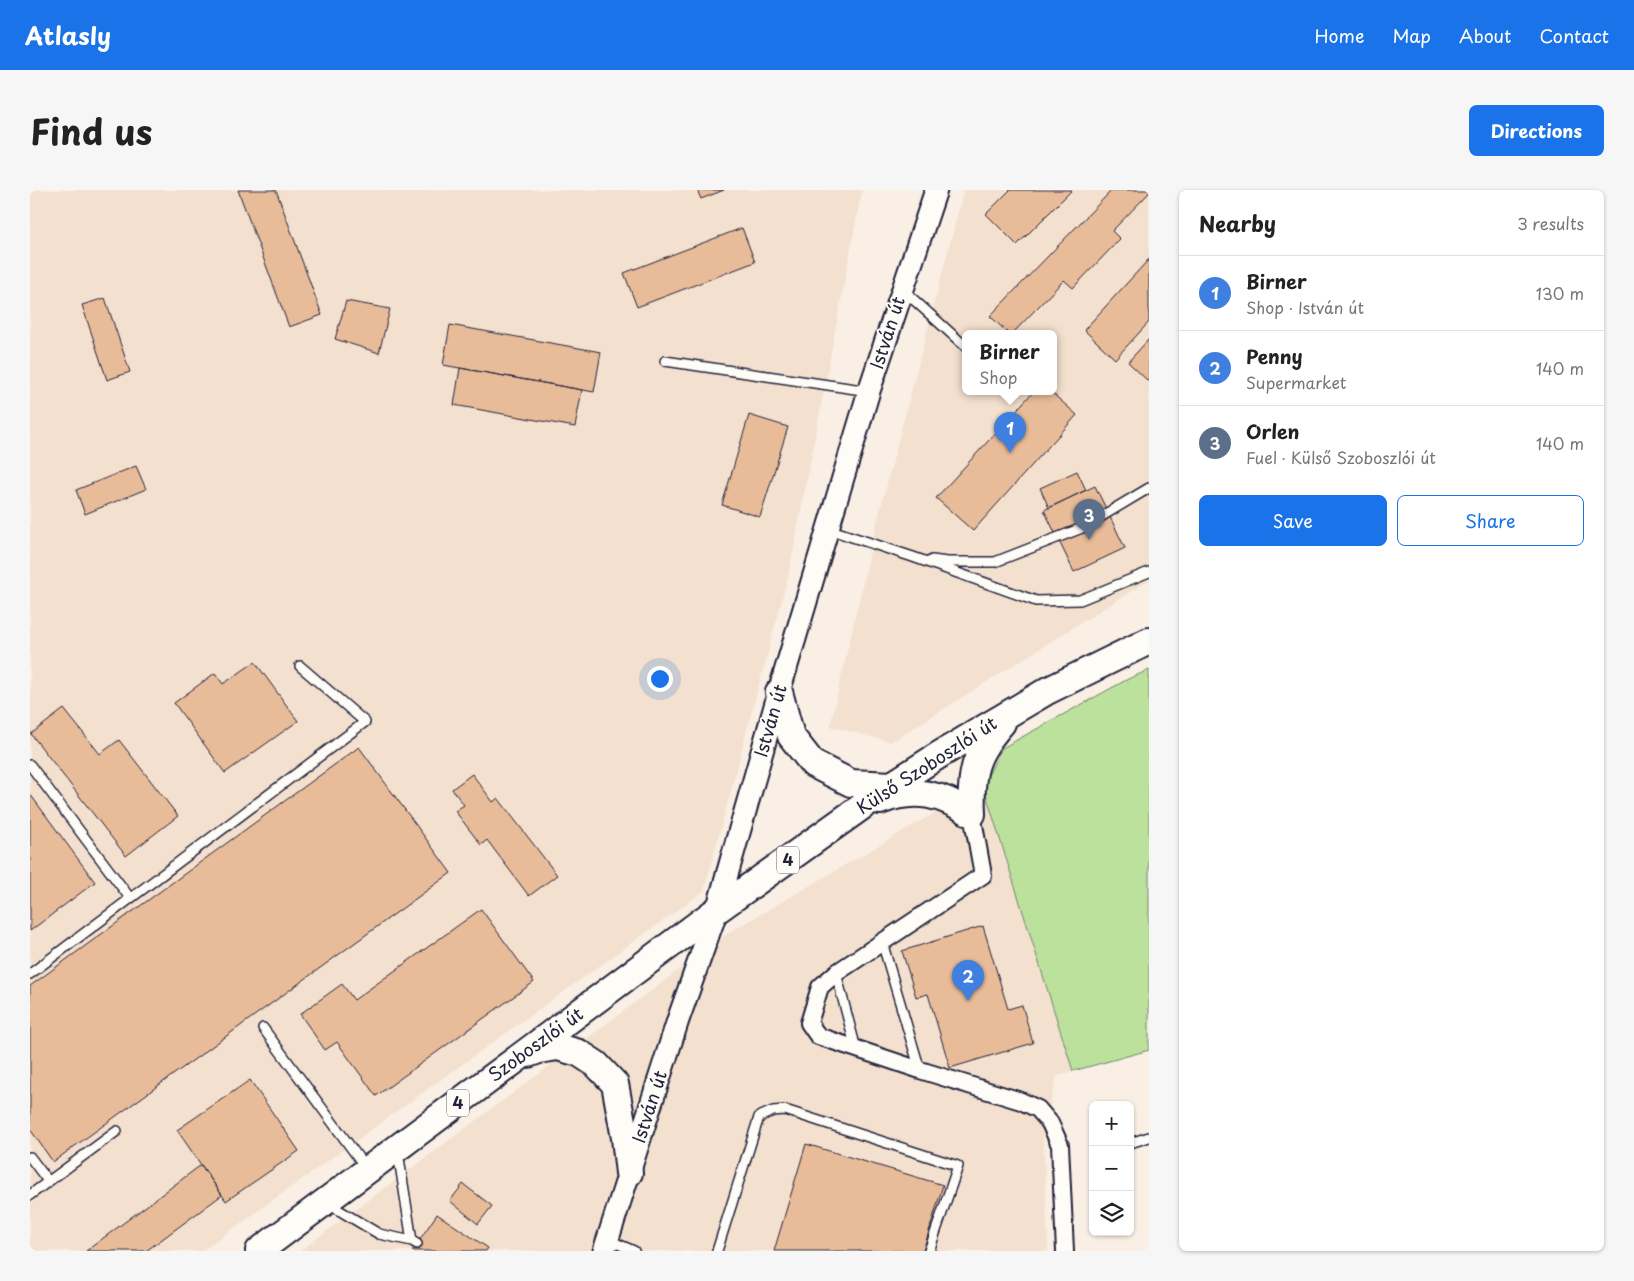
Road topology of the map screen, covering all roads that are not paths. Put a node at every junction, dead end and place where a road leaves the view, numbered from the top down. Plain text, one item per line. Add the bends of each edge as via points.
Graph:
1 (936, 190) edge
2 (903, 289) junction
3 (962, 343) edge
4 (665, 361) dead end
5 (869, 391) junction
6 (1149, 488) edge
7 (828, 529) junction
8 (913, 557) junction
9 (1149, 572) edge
10 (1149, 642) edge
11 (300, 666) dead end
12 (779, 692) junction
13 (1011, 713) junction
14 (30, 765) edge
15 (892, 786) junction
16 (859, 810) junction
17 (972, 814) junction
18 (130, 898) junction
19 (716, 910) junction
20 (882, 942) junction
21 (30, 974) edge
22 (836, 974) junction
23 (263, 1028) dead end
24 (856, 1049) junction
25 (518, 1058) junction
26 (920, 1070) junction
27 (117, 1131) dead end
28 (1149, 1137) edge
29 (1134, 1141) edge
30 (398, 1148) junction
31 (30, 1157) edge
32 (368, 1170) junction
33 (629, 1173) junction
34 (48, 1182) junction
35 (30, 1195) edge
36 (325, 1202) junction
37 (607, 1245) edge
38 (258, 1251) edge
39 (634, 1251) edge
40 (717, 1251) edge
41 (929, 1251) edge
42 (1065, 1251) edge

1 - 2 street, István út
2 - 3 lane
2 - 5 street, István út
4 - 5 lane
5 - 7 street, István út
6 - 8 lane via 1082,528 996,562 947,562
7 - 8 lane
7 - 12 street, István út
8 - 9 lane via 1036,601 1080,600
10 - 13 main road, Külső Szoboszlói út / 4 via 1047,691
11 - 18 lane via 365,722
12 - 15 main road via 791,736 813,764 851,783
12 - 19 street, István út
13 - 15 main road, Külső Szoboszlói út / 4
13 - 17 main road via 992,734 974,766
14 - 18 lane
15 - 16 main road, Külső Szoboszlói út / 4
16 - 17 main road via 895,795 916,794 955,802
16 - 19 main road, Külső Szoboszlói út / 4
17 - 20 street via 983,875
18 - 21 lane
19 - 25 main road, Szoboszlói út / 4
19 - 33 street, István út
20 - 22 street
20 - 26 lane
22 - 24 lane
22 - 24 street via 820,987 809,1023 818,1036
23 - 32 lane
24 - 26 street
25 - 30 main road, Szoboszlói út / 4
25 - 33 main road via 558,1047 579,1053 596,1064 615,1084
26 - 42 street via 1038,1108 1050,1123 1060,1145
27 - 34 lane
28 - 29 lane
30 - 32 main road, Szoboszlói út / 4
30 - 36 lane via 414,1243 379,1234
31 - 34 lane
32 - 36 main road, Szoboszlói út / 4
33 - 37 street, István út
34 - 35 lane
36 - 38 main road, Szoboszlói út / 4
37 - 39 lane
40 - 41 lane via 759,1117 785,1110 958,1166

